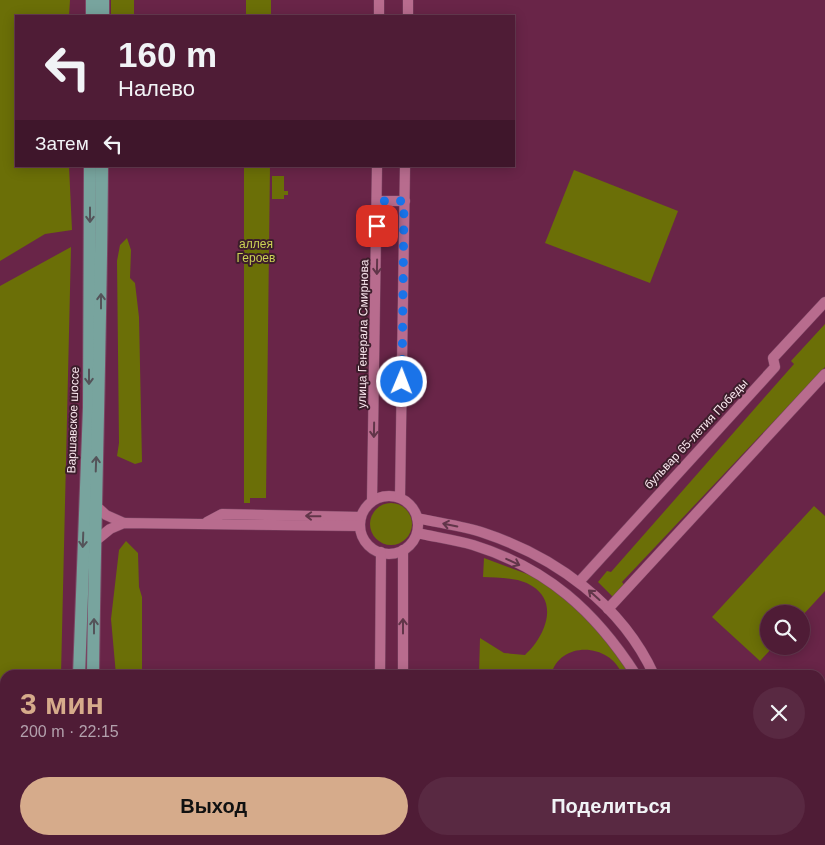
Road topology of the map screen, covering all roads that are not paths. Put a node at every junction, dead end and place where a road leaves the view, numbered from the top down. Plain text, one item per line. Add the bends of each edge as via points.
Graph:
1 (92, 0) edge
2 (103, 0) edge
3 (379, 0) edge
4 (408, 0) edge
5 (92, 15) edge
6 (103, 15) edge
7 (379, 15) edge
8 (408, 15) edge
9 (90, 167) edge
10 (102, 167) edge
11 (377, 167) edge
12 (406, 167) edge
13 (377, 201) junction
14 (404, 201) junction
15 (825, 302) edge
16 (825, 374) edge
17 (400, 498) junction
18 (372, 501) junction
19 (95, 505) junction
20 (417, 518) junction
21 (361, 522) junction
22 (124, 523) junction
23 (417, 534) junction
24 (94, 542) junction
25 (403, 550) junction
26 (381, 552) junction
27 (552, 564) junction
28 (544, 577) junction
29 (579, 582) junction
30 (608, 609) junction
31 (630, 634) junction
32 (617, 645) junction
33 (79, 670) edge
34 (93, 670) edge
35 (380, 670) edge
36 (403, 670) edge
37 (633, 670) edge
38 (652, 670) edge

1 - 5 main road
2 - 6 main road
3 - 7 street
4 - 8 street
9 -> 33 main road, Варшавское шоссе via 89,407
19 -> 10 main road, Варшавское шоссе
11 - 13 street, улица Генерала Смирнова
12 - 14 street
13 - 14 street
13 -> 18 street, улица Генерала Смирнова
14 - 17 street
15 - 29 street, бульвар 65-летия Победы via 773,358 775,367
16 - 30 street
17 - 18 street via 381,497
17 - 20 street via 411,506
18 - 21 street
19 - 22 street via 106,515
19 - 24 main road, Варшавское шоссе
20 - 23 street
27 -> 20 street via 520,546 482,532
21 - 22 street via 241,519 204,523
21 - 26 street via 368,544
22 - 24 street
23 - 25 street
23 -> 28 street via 472,545
34 -> 24 main road, Варшавское шоссе
25 - 26 street
36 -> 25 street
26 - 35 street
27 - 28 street
27 - 29 street
28 - 32 street via 587,610
30 -> 29 street
30 - 31 street
31 - 32 street
31 - 38 street
32 - 37 street

